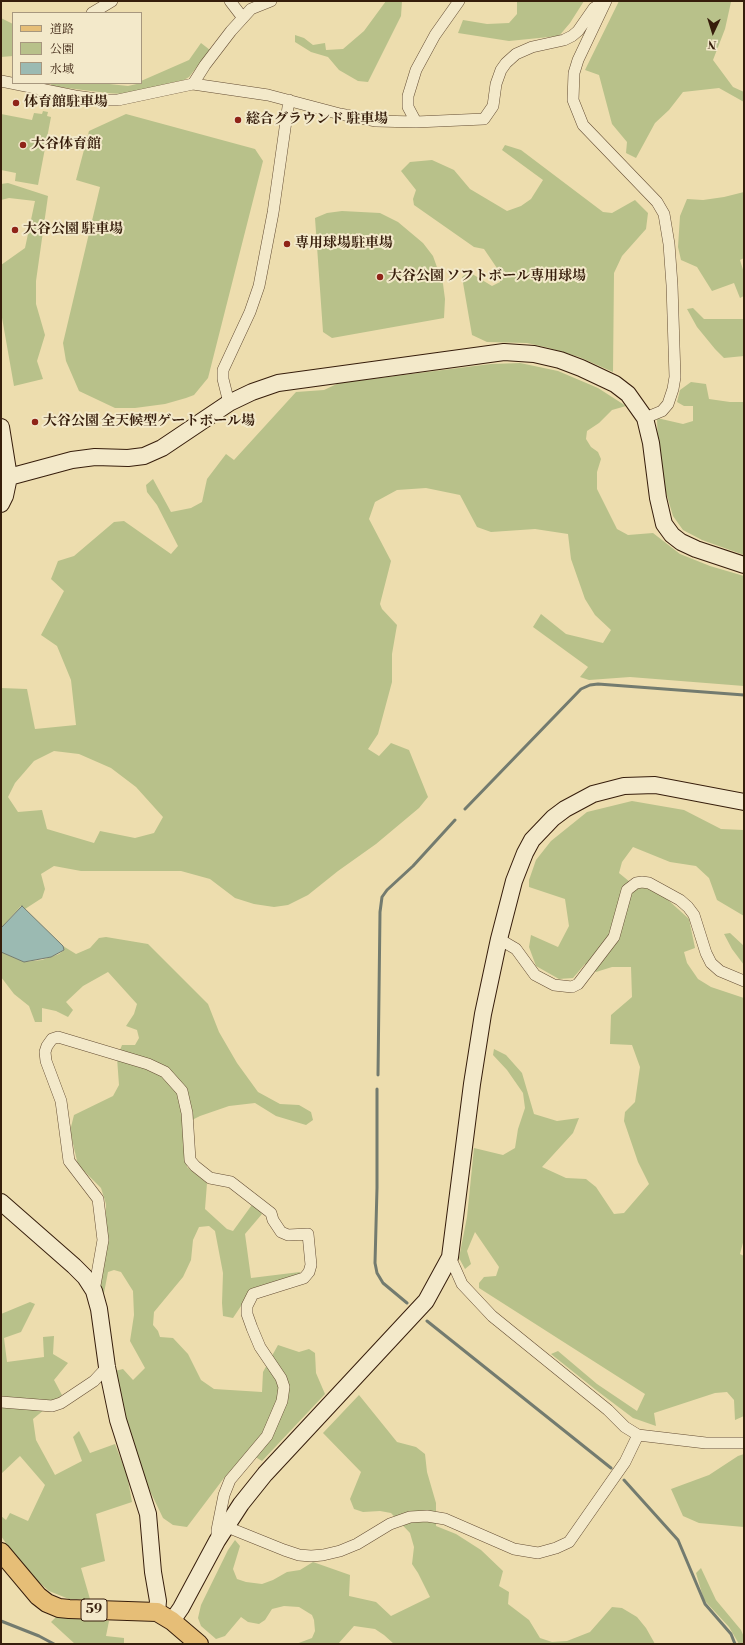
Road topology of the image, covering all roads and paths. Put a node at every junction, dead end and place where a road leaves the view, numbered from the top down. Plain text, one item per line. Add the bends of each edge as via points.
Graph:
1 (112, 1) edge
2 (230, 1) edge
3 (271, 1) edge
4 (459, 1) edge
5 (606, 1) edge
6 (94, 12) edge
7 (243, 18) junction
8 (1, 81) edge
9 (12, 83) edge
10 (19, 84) edge
11 (193, 84) junction
12 (289, 100) junction
13 (416, 122) junction
14 (230, 402) junction
15 (645, 418) junction
16 (1, 427) edge
17 (9, 477) junction
18 (1, 504) edge
19 (744, 565) edge
20 (744, 802) edge
21 (499, 938) junction
22 (744, 981) edge
23 (1, 1202) edge
24 (450, 1257) junction
25 (94, 1291) junction
26 (107, 1367) junction
27 (1, 1402) edge
28 (638, 1435) junction
29 (744, 1443) edge
30 (227, 1527) junction
31 (217, 1541) junction
32 (1, 1552) edge
33 (164, 1616) junction
34 (197, 1643) edge

1 - 6 street
2 - 7 street
3 - 7 street via 251,9
4 - 13 street via 435,35 416,70 408,96 408,107
5 - 13 street via 594,8 572,36 532,47 516,54 506,63 500,70 496,84 494,106 484,119
5 - 15 street via 578,60 572,90 573,100 583,125 657,202 664,214 667,227 672,285 673,389 668,404 662,411
7 - 11 street via 231,30
8 - 9 street
10 - 11 street via 75,96 118,100
11 - 12 street
12 - 13 street via 376,121
12 - 14 street via 262,273 250,312 223,370
14 - 15 street via 278,384 504,352 534,354 560,360 615,384 638,405
14 - 17 street via 162,448 144,456 72,460
15 - 19 street via 664,524 681,542
16 - 17 street
17 - 18 street
20 - 21 street via 655,785 609,788 579,801 553,818 532,840 514,881
21 - 22 street via 516,949 535,975 554,985 572,987 581,980 614,937 627,890 636,883 649,883 688,907 694,915 711,963 720,971
21 - 24 street via 472,1084
23 - 25 street via 74,1266
24 - 28 street via 462,1284 492,1316 608,1410 625,1427
24 - 30 street via 426,1301 265,1474 241,1504
25 - 26 street
25 - 31 street via 103,1240 98,1199 69,1161 61,1101 46,1056 47,1046 52,1039 58,1037 148,1064 165,1072 182,1091 187,1114 190,1160 195,1166 210,1178 231,1182 271,1213 281,1232 288,1235 308,1234 311,1265 304,1278 253,1294 247,1306 247,1314 260,1347 281,1378 284,1387 282,1402 267,1436 230,1480 224,1495
26 - 27 street via 94,1381 61,1403 52,1406
26 - 33 street via 118,1420 148,1514 153,1572
28 - 29 street via 706,1443
28 - 30 street via 625,1462 569,1542 556,1548 538,1552 514,1549 445,1519 427,1516 410,1517 390,1524 357,1544 323,1556 299,1555
30 - 31 street
31 - 33 street via 181,1608
32 - 33 main road, 59 via 38,1596 59,1608
33 - 34 main road

